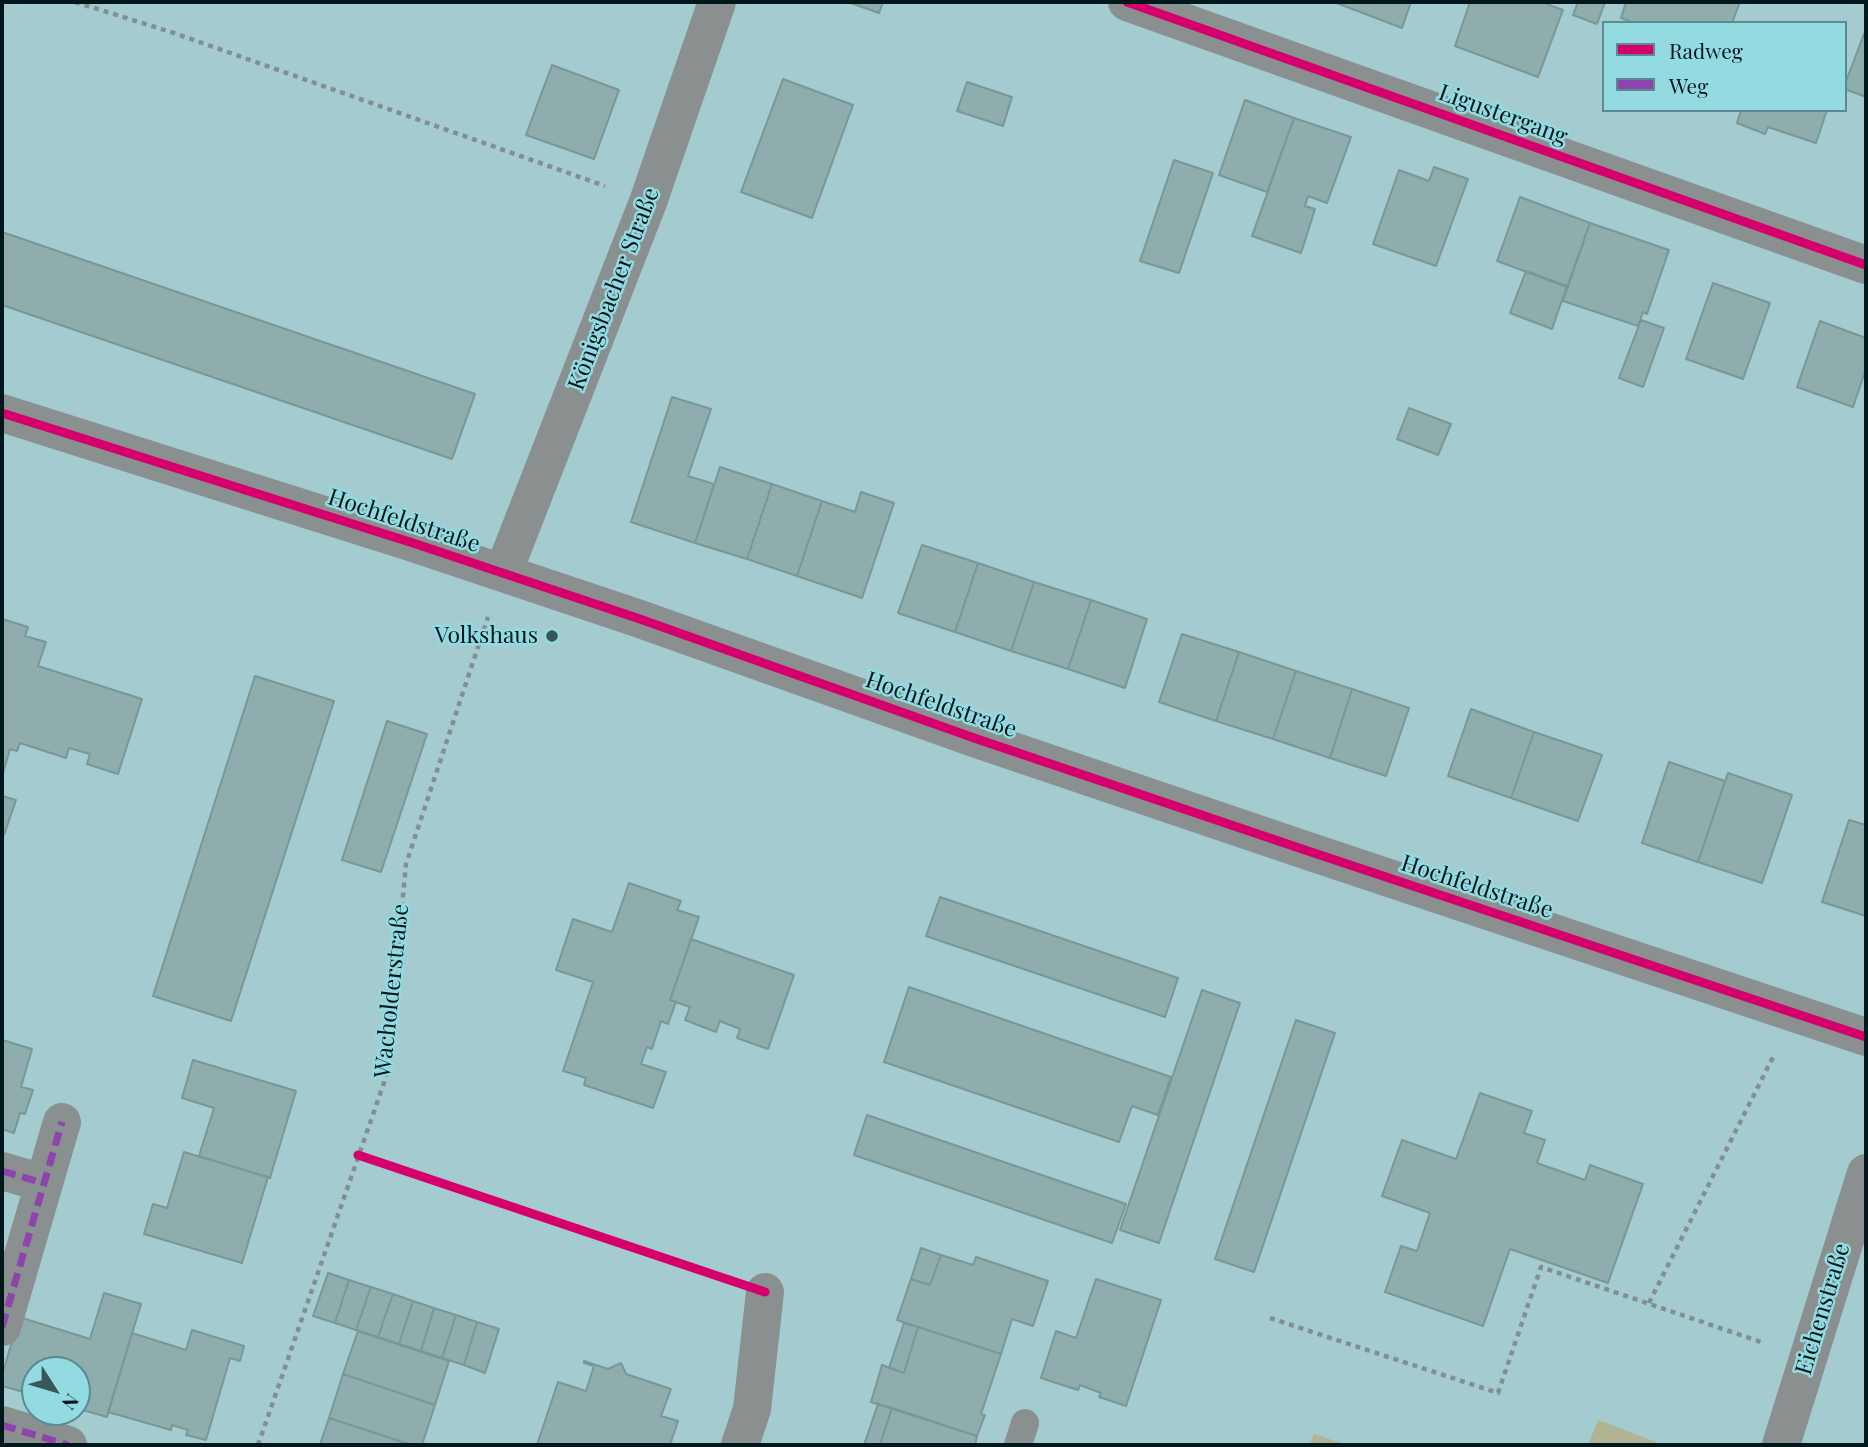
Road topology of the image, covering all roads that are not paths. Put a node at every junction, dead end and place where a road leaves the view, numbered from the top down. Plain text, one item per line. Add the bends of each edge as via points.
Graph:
1 (718, 2) edge
2 (1127, 2) edge
3 (1866, 265) edge
4 (2, 413) edge
5 (503, 573) junction
6 (1866, 1037) edge
7 (62, 1122) dead end
8 (2, 1171) edge
9 (1866, 1173) edge
10 (43, 1183) junction
11 (765, 1292) road end
12 (2, 1327) edge
13 (2, 1424) edge
14 (68, 1445) edge
15 (740, 1445) edge
16 (1781, 1445) edge

1 - 5 street, Königsbacher Straße via 648,202
2 - 3 street, Ligustergang
4 - 5 street, Hochfeldstraße
5 - 6 street, Hochfeldstraße via 989,743
7 - 10 street
8 - 10 street
9 - 16 street, Eichenstraße
10 - 12 street
11 - 15 street via 752,1409
13 - 14 street

